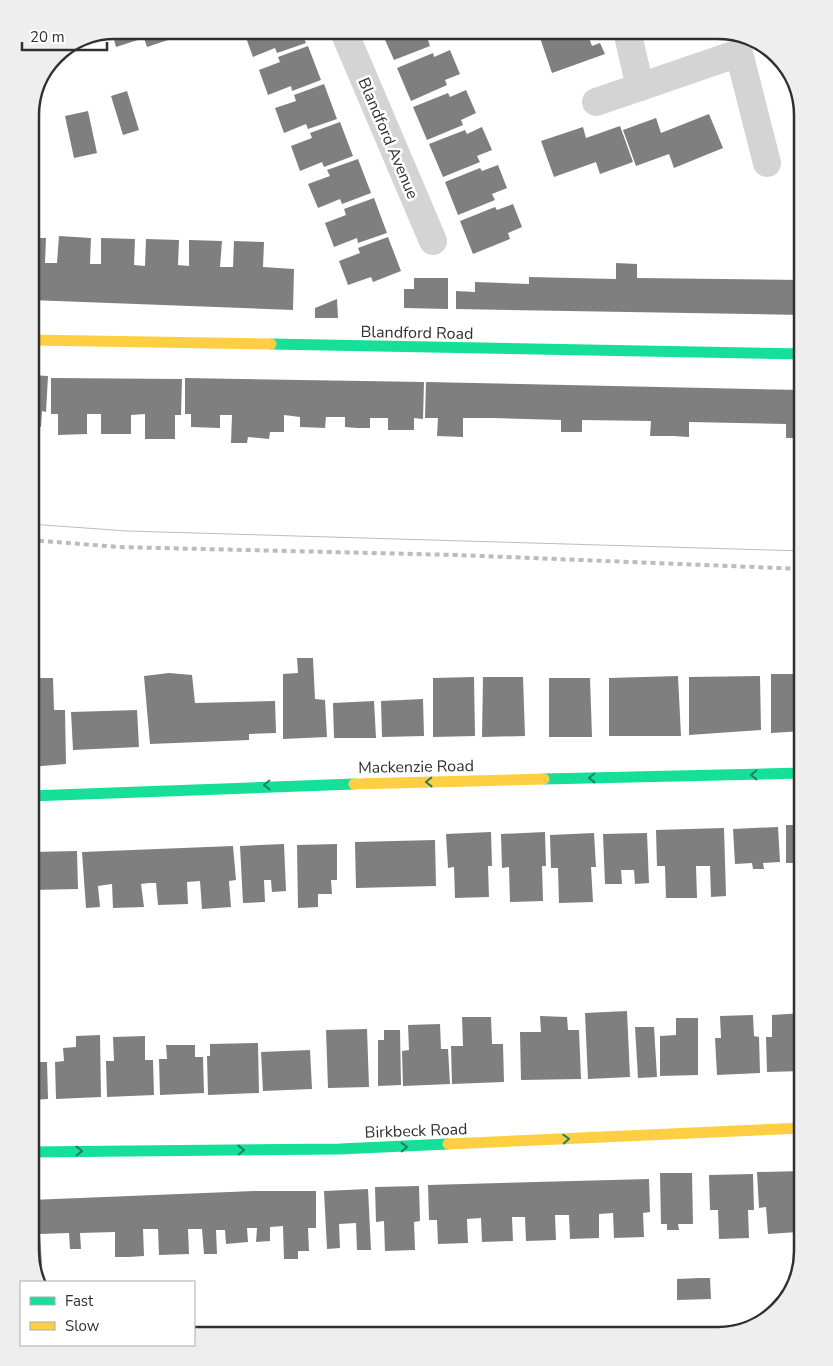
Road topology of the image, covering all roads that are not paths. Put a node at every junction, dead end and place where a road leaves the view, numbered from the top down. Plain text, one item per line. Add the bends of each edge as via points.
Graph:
1 (347, 39) edge
2 (629, 39) edge
3 (640, 87) junction
4 (596, 102) dead end
5 (767, 163) dead end
6 (433, 241) dead end
7 (39, 340) edge
8 (794, 354) edge
9 (794, 774) edge
10 (39, 796) edge
11 (794, 1128) edge
12 (39, 1152) edge

1 - 6 street, Blandford Avenue
2 - 3 street
3 - 4 street
3 - 5 street via 738,53
7 - 8 street, Blandford Road
9 -> 10 street, Mackenzie Road via 260,786
12 -> 11 street, Birkbeck Road via 340,1149

